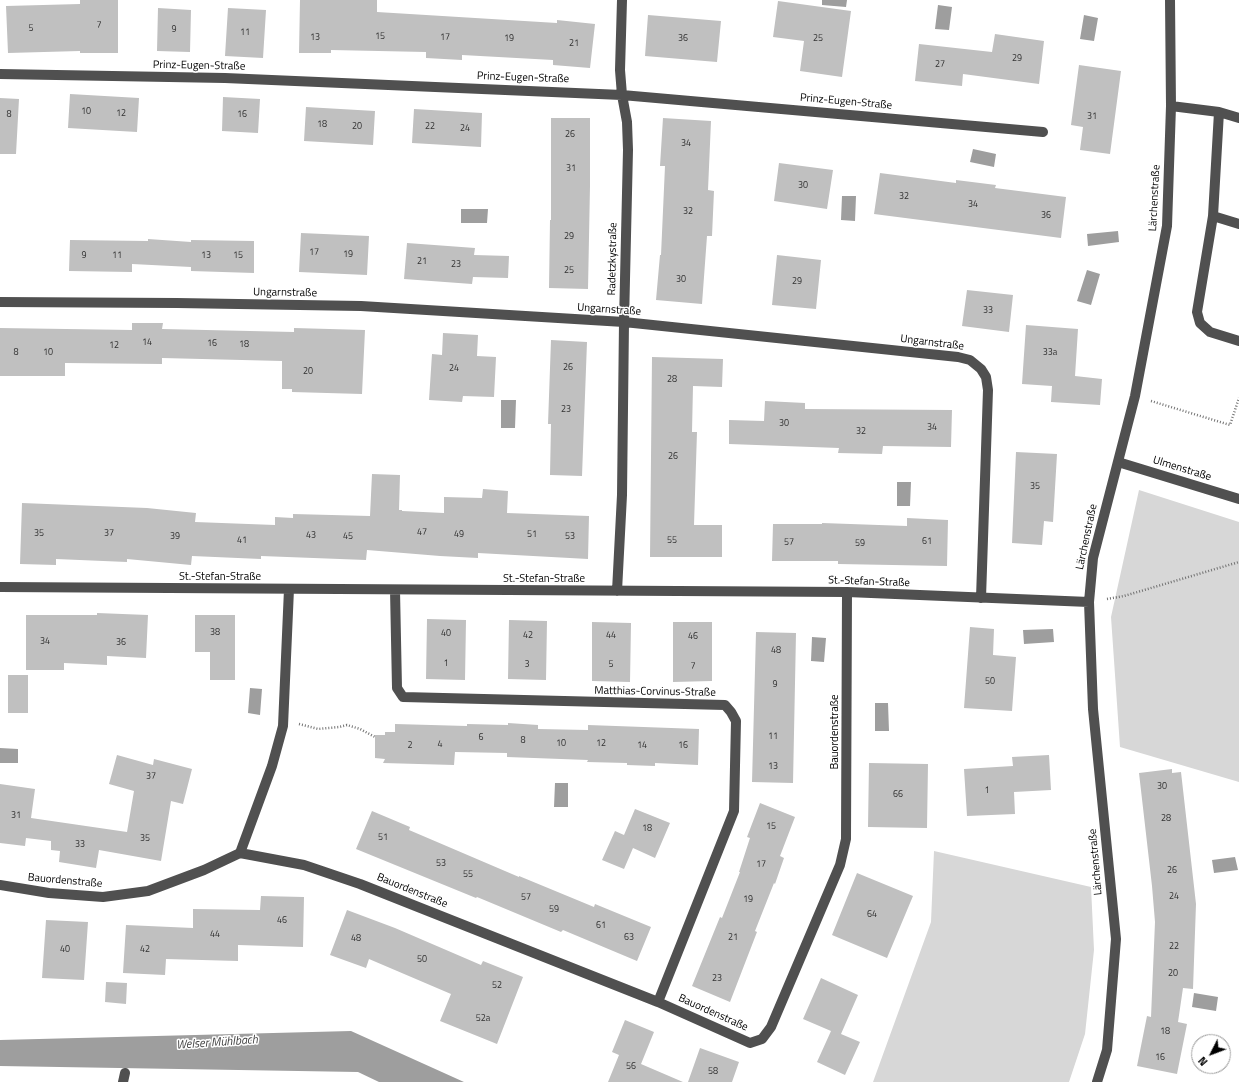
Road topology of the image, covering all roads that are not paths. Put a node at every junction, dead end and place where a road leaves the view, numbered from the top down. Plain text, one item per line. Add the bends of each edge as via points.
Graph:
1 (622, 0) edge
2 (1170, 0) edge
3 (0, 74) edge
4 (622, 94) junction
5 (1171, 106) junction
6 (1218, 112) junction
7 (1239, 118) edge
8 (1043, 132) dead end
9 (1213, 216) junction
10 (1239, 224) edge
11 (0, 302) edge
12 (624, 322) junction
13 (1239, 341) edge
14 (1118, 462) junction
15 (1239, 499) edge
16 (0, 587) edge
17 (289, 589) junction
18 (395, 590) junction
19 (616, 591) junction
20 (847, 592) junction
21 (981, 598) junction
22 (1089, 602) junction
23 (240, 853) junction
24 (0, 885) edge
25 (658, 1002) junction
26 (1097, 1082) edge

1 - 4 street, Radetzkystraße
2 - 5 street, Lärchenstraße
3 - 4 street, Prinz-Eugen-Straße via 225,78
4 - 8 street, Prinz-Eugen-Straße
4 - 12 street, Radetzkystraße via 628,150
5 - 6 street
5 - 14 street, Lärchenstraße via 1167,226 1135,396
6 - 7 street
6 - 9 street
9 - 10 street
9 - 13 street via 1197,312 1200,323 1210,332
11 - 12 street, Ungarnstraße via 361,306
12 - 19 street, Radetzkystraße via 622,495
12 - 21 street, Ungarnstraße via 958,357 976,364 986,378 988,390
14 - 15 street, Ulmenstraße
14 - 22 street, Lärchenstraße via 1093,558
16 - 17 street, St.-Stefan-Straße
17 - 18 street, St.-Stefan-Straße
17 - 23 street via 283,723 272,766
18 - 19 street, St.-Stefan-Straße
18 - 25 street, Matthias-Corvinus-Straße via 397,688 403,697 725,705 731,712 736,721 734,810
19 - 20 street, St.-Stefan-Straße
20 - 21 street, St.-Stefan-Straße
20 - 25 street, Bauordenstraße via 846,839 840,865 772,1027 762,1039 750,1043
21 - 22 street, St.-Stefan-Straße
22 - 26 street, Lärchenstraße via 1093,709 1116,939 1107,1050
23 - 24 street, Bauordenstraße via 148,891 103,897 49,893
23 - 25 street, Bauordenstraße via 304,865 360,884

